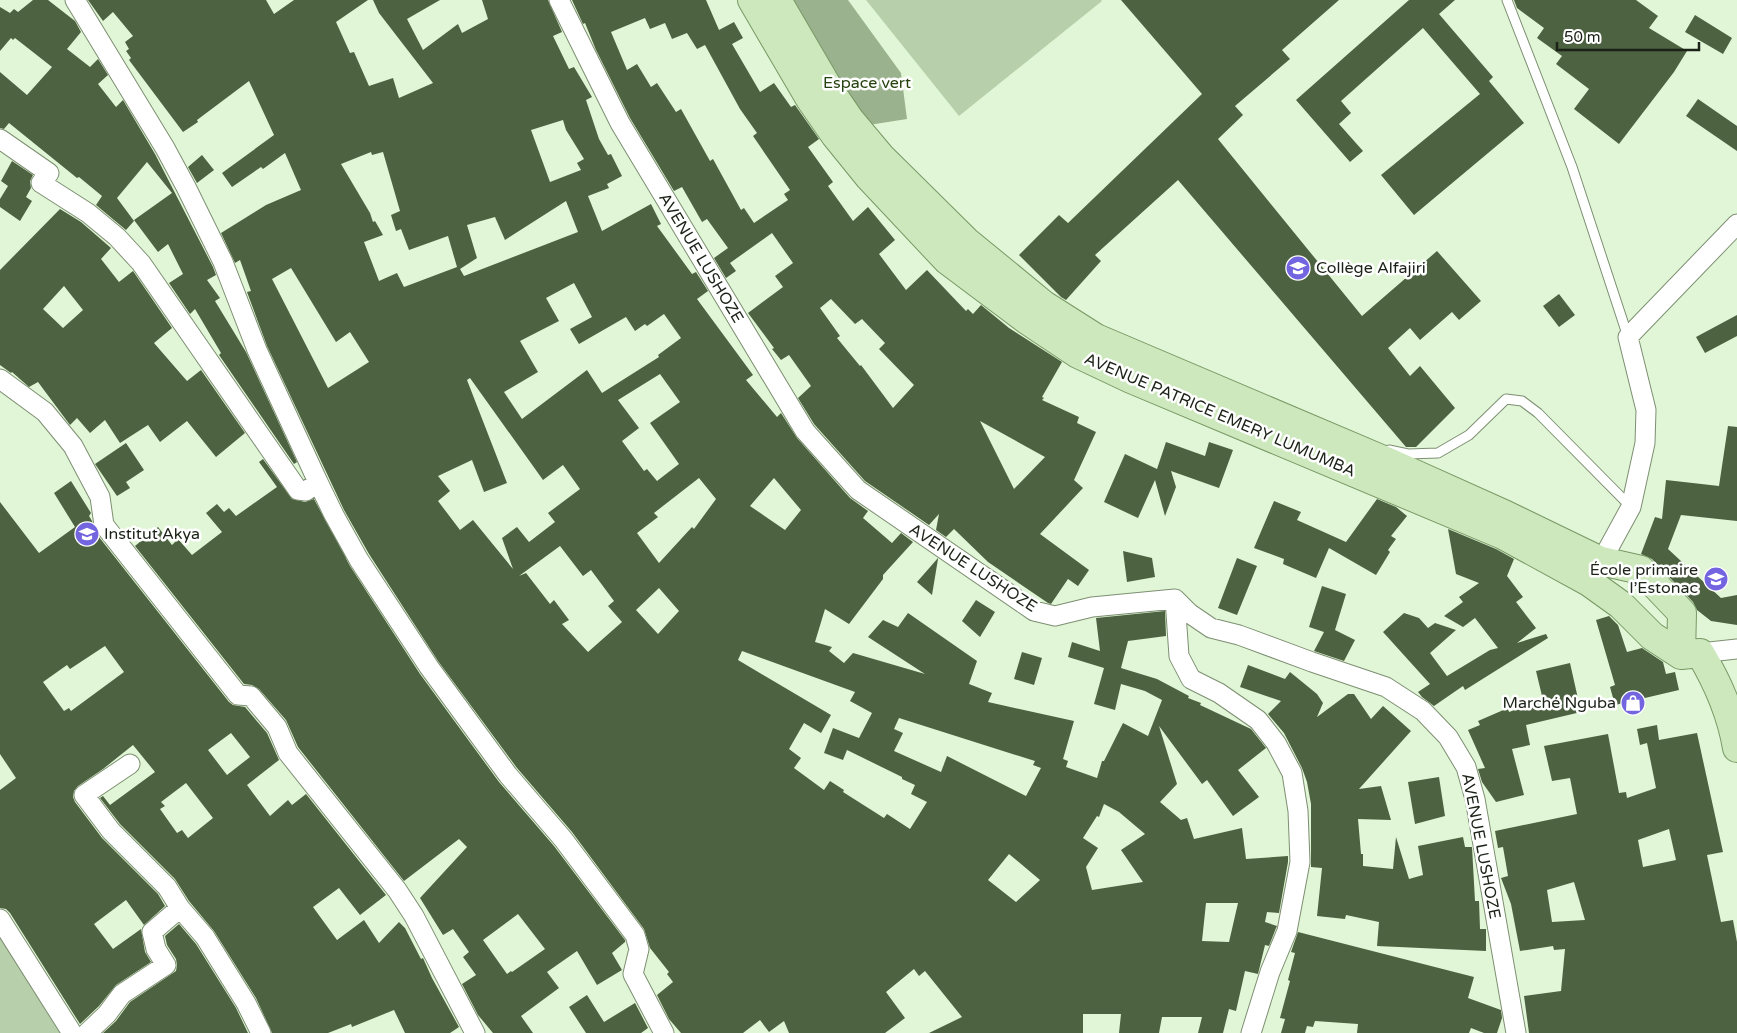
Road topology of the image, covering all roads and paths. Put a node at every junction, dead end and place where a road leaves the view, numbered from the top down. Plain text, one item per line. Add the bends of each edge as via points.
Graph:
1 (74, 0) edge
2 (559, 0) edge
3 (752, 0) edge
4 (777, 0) edge
5 (1507, 0) edge
6 (0, 139) edge
7 (1737, 224) edge
8 (966, 241) junction
9 (947, 260) junction
10 (1628, 337) junction
11 (0, 379) edge
12 (1388, 462) junction
13 (318, 482) junction
14 (1631, 507) junction
15 (1595, 572) junction
16 (1175, 599) junction
17 (1737, 649) edge
18 (1690, 654) junction
19 (1737, 748) edge
20 (130, 764) dead end
21 (180, 908) junction
22 (0, 919) edge
23 (72, 1033) edge
24 (87, 1033) edge
25 (261, 1033) edge
26 (475, 1033) edge
27 (664, 1033) edge
28 (1251, 1033) edge
29 (1516, 1033) edge

1 - 13 street via 186,187 223,262 257,350
2 - 16 street, AVENUE LUSHOZE via 620,123 805,431 858,490 1034,611 1055,616 1092,607
3 - 9 main road, AVENUE PATRICE EMERY LUMUMBA via 810,100 835,135 869,178
4 - 8 main road, AVENUE PATRICE EMERY LUMUMBA via 850,120 881,157
5 - 10 lane via 1572,167
6 - 13 street via 48,172 42,183 118,237 141,263 298,490 306,491
7 - 10 street
8 - 9 main road
8 - 12 main road, AVENUE PATRICE EMERY LUMUMBA via 1044,305 1096,338
9 - 15 main road, AVENUE PATRICE EMERY LUMUMBA via 1078,354
10 - 14 street via 1646,410 1646,443
11 - 26 street via 45,412 72,446 100,497 104,525 238,694 251,696 277,727 288,753 398,890
12 - 14 lane via 1377,448 1408,454 1438,453 1468,436 1506,399 1522,401 1538,413
12 - 15 main road, AVENUE PATRICE EMERY LUMUMBA via 1506,515
13 - 27 street via 359,560 429,667 635,935 639,949 633,974
14 - 15 street
15 - 18 main road, AVENUE PATRICE EMERY LUMUMBA via 1621,606 1652,636
15 - 18 main road, AVENUE PATRICE EMERY LUMUMBA via 1641,570 1682,613
16 - 28 street via 1179,656 1191,679 1219,693 1258,720 1292,773 1298,811 1300,862 1287,931
16 - 29 street, AVENUE LUSHOZE via 1211,628 1386,687 1423,711 1448,737 1466,767 1475,799
17 - 18 street
18 - 19 main road, AVENUE PATRICE EMERY LUMUMBA via 1718,683
20 - 21 street via 84,796 111,830 167,887
21 - 24 street via 152,932 156,949 166,965 122,994
21 - 25 street via 205,937
22 - 23 street

